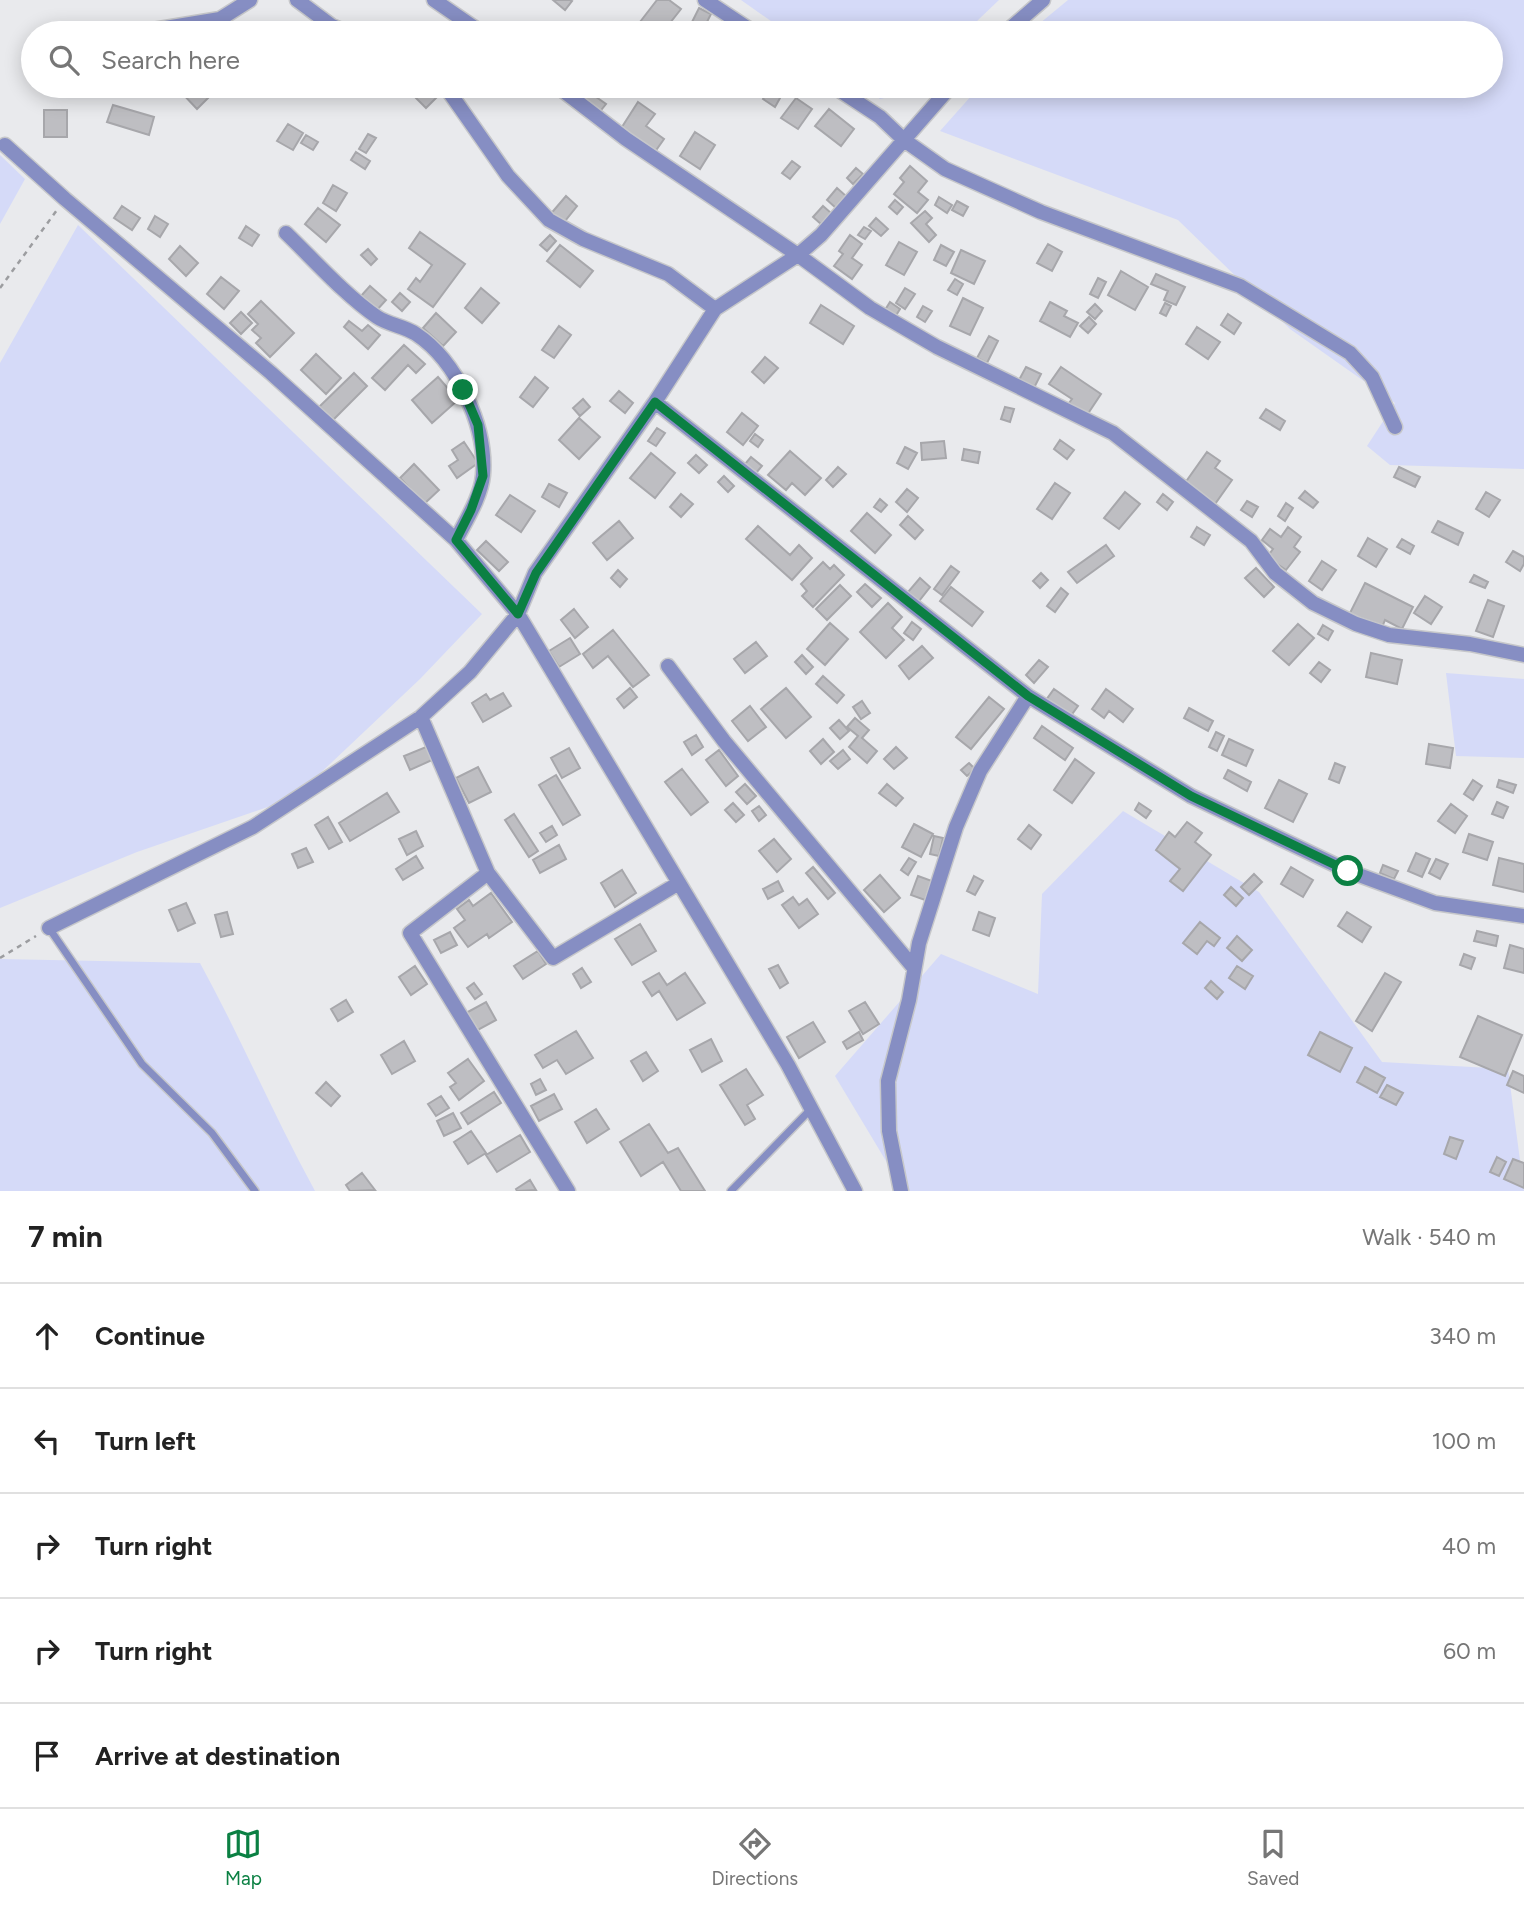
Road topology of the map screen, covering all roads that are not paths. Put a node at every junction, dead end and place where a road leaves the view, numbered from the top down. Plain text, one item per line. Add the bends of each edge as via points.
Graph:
1 (250, 0) edge
2 (298, 0) edge
3 (434, 0) edge
4 (705, 0) edge
5 (1043, 0) edge
6 (208, 21) edge
7 (325, 21) edge
8 (465, 21) edge
9 (737, 21) edge
10 (1019, 21) edge
11 (453, 98) edge
12 (573, 98) edge
13 (851, 98) edge
14 (941, 98) edge
15 (904, 140) junction
16 (5, 145) dead end
17 (286, 233) dead end
18 (798, 255) junction
19 (715, 309) junction
20 (655, 402) junction
21 (1395, 427) dead end
22 (456, 540) junction
23 (518, 614) junction
24 (1524, 655) edge
25 (668, 666) dead end
26 (1028, 696) junction
27 (421, 717) junction
28 (488, 873) junction
29 (679, 883) junction
30 (1524, 916) edge
31 (49, 928) joint
32 (914, 968) junction
33 (812, 1107) junction
34 (255, 1191) edge
35 (568, 1191) edge
36 (731, 1191) edge
37 (855, 1191) edge
38 (901, 1191) edge

1 - 6 street via 220,19
2 - 7 street
3 - 8 street
4 - 9 street
5 - 10 street
11 - 19 street via 508,176 548,220 668,274
12 - 18 street
13 - 15 street
14 - 15 street
15 - 18 street
15 - 21 street via 945,169 1041,212 1240,286 1350,353 1372,377
16 - 22 street via 271,373
17 - 22 street via 379,318 417,334 440,356 463,390 478,425 483,476
18 - 19 street
18 - 24 street via 870,308 937,347 1113,433 1251,541 1275,573 1313,603 1389,635
19 - 20 street
20 - 23 street via 536,573
20 - 26 street
22 - 23 street
23 - 27 street via 470,672
23 - 29 street
25 - 32 street via 724,741
26 - 30 street via 1191,796 1348,871 1435,903
26 - 32 street via 980,771 956,827
27 - 28 street
27 - 31 street via 253,827
28 - 29 street via 553,958
28 - 35 street via 410,933
29 - 33 street
31 - 34 lane via 142,1064 212,1133
32 - 38 street via 888,1081 888,1131
33 - 36 lane
33 - 37 street

